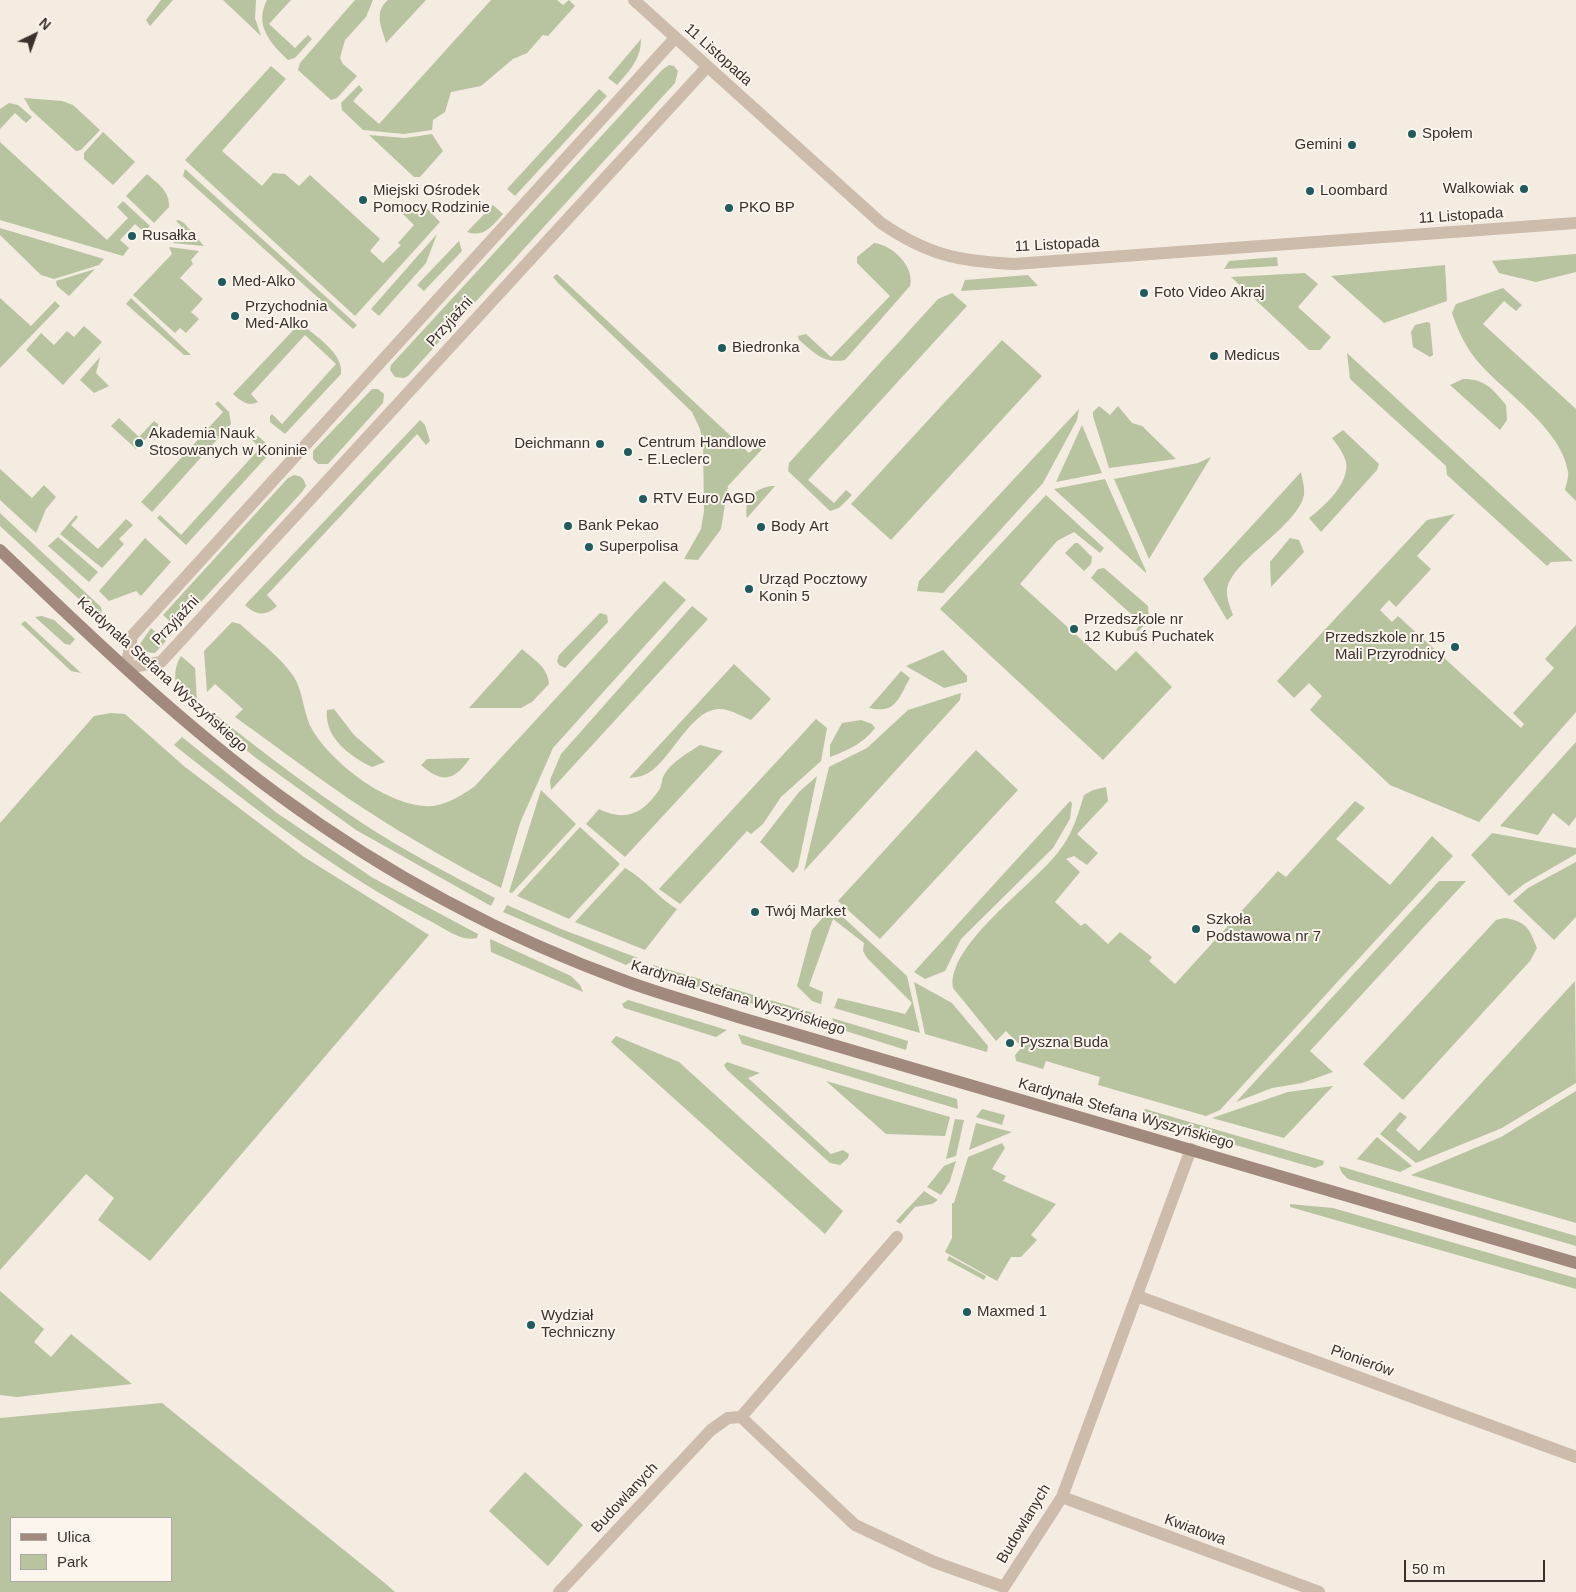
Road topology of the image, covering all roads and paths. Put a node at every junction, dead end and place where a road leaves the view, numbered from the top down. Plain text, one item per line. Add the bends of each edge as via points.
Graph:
1 (634, 0) edge
2 (675, 38) junction
3 (707, 67) junction
4 (1576, 223) edge
5 (0, 550) edge
6 (126, 668) junction
7 (1191, 1150) junction
8 (897, 1237) dead end
9 (1576, 1263) edge
10 (1137, 1296) junction
11 (741, 1417) junction
12 (1576, 1456) edge
13 (1062, 1497) junction
14 (559, 1592) edge
15 (1319, 1592) edge

1 - 2 street, 11 Listopada
2 - 3 street, 11 Listopada
2 - 6 street, Przyjaźni via 132,636
3 - 4 street, 11 Listopada via 881,223 915,245 975,262 1014,264 1101,259
3 - 6 street, Przyjaźni via 161,662
5 - 6 main road, Kardynała Stefana Wyszyńskiego
6 - 7 main road, Kardynała Stefana Wyszyńskiego via 186,722 281,797 428,891 544,949 629,983 738,1017
7 - 9 main road, Kardynała Stefana Wyszyńskiego
7 - 10 street, Budowlanych
8 - 11 street, Budowlanych
10 - 12 street, Pionierów
10 - 13 street, Budowlanych
11 - 13 street, Budowlanych via 855,1525 934,1562 1004,1587
11 - 14 street, Budowlanych via 728,1418 711,1430
13 - 15 street, Kwiatowa

